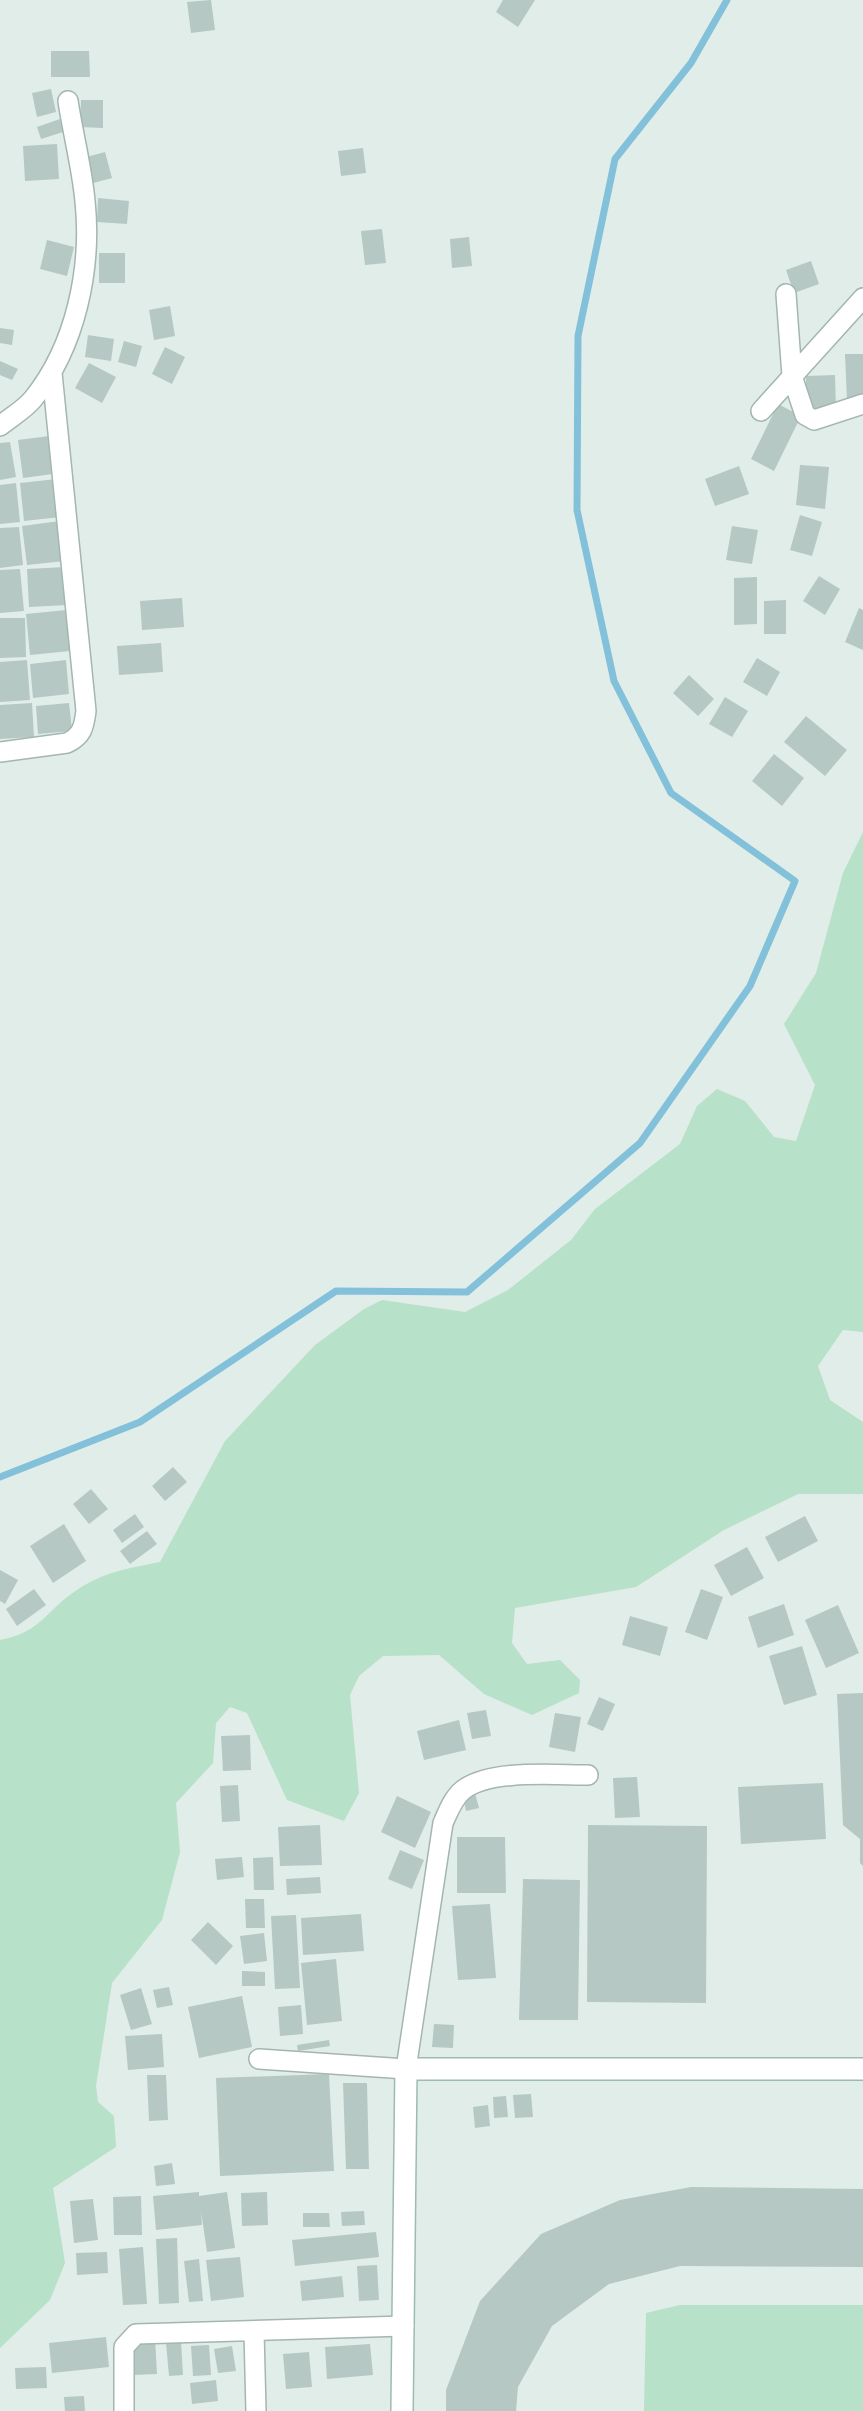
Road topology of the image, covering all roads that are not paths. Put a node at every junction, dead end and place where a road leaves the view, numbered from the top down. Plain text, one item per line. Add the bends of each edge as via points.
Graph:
1 (68, 101) dead end
2 (786, 294) dead end
3 (863, 298) edge
4 (52, 373) junction
5 (792, 376) junction
6 (863, 404) edge
7 (761, 411) dead end
8 (0, 426) edge
9 (0, 752) edge
10 (588, 1774) dead end
11 (259, 2059) dead end
12 (406, 2069) junction
13 (863, 2069) edge
14 (404, 2326) junction
15 (254, 2332) junction
16 (124, 2411) edge
17 (256, 2411) edge
18 (402, 2411) edge

1 - 4 street via 87,228 78,300
2 - 5 street
3 - 5 street
4 - 8 street via 32,401
4 - 9 street via 84,727 67,743
5 - 6 street via 801,408 814,419
5 - 7 street
10 - 12 street via 495,1777 464,1789 456,1799 443,1823
11 - 12 street
12 - 13 street
12 - 14 street
14 - 15 street
14 - 18 street
15 - 16 street via 135,2334 124,2347
15 - 17 street

